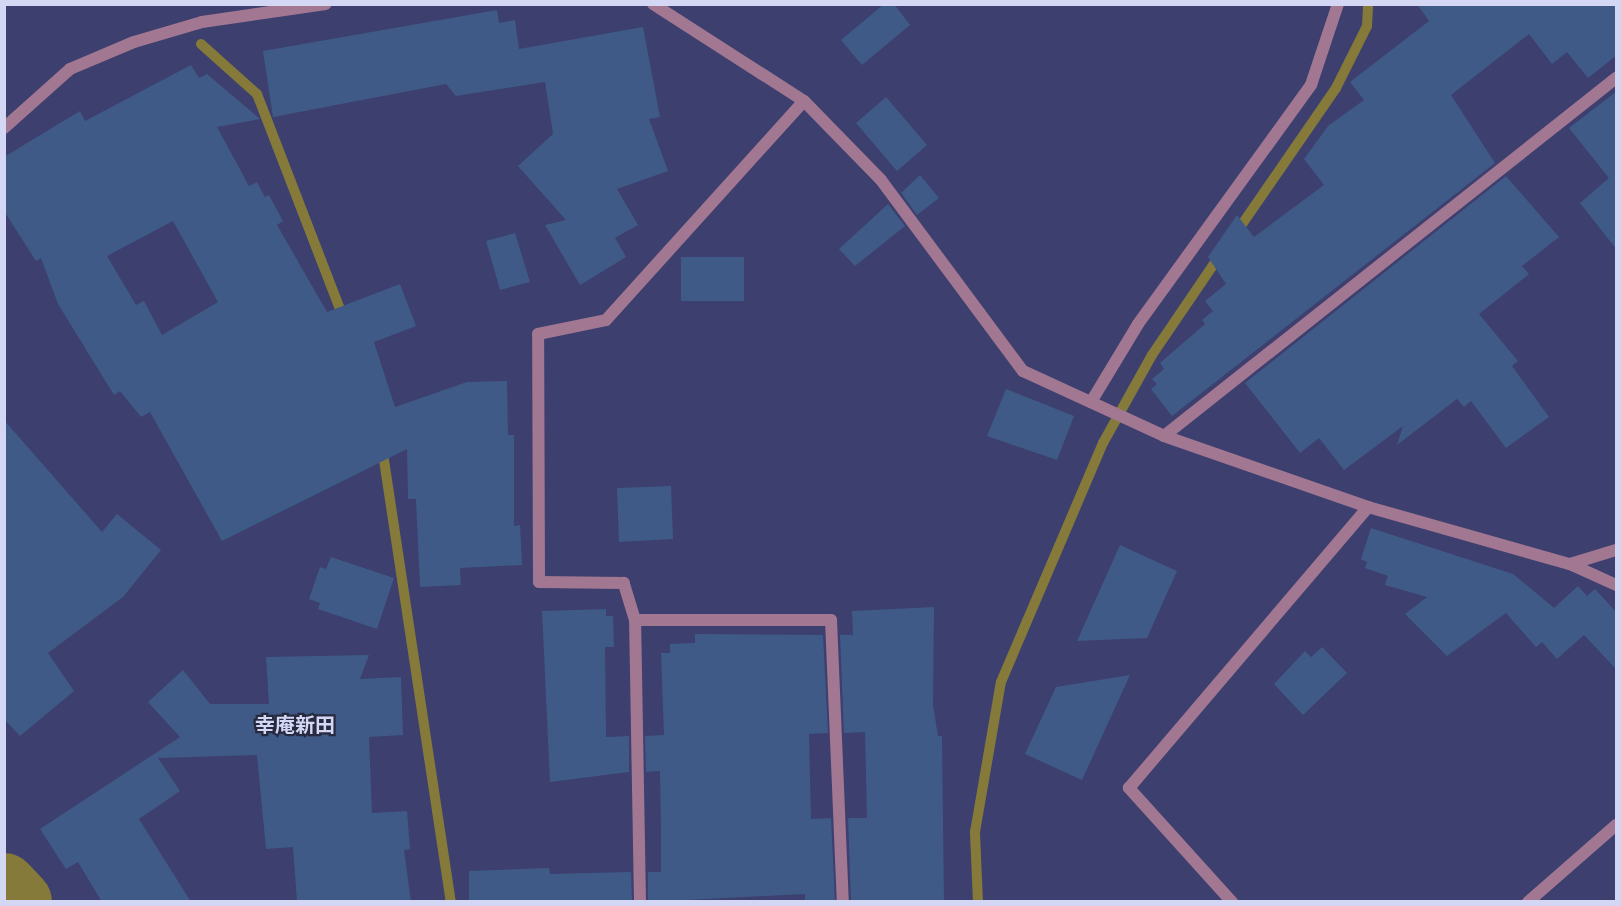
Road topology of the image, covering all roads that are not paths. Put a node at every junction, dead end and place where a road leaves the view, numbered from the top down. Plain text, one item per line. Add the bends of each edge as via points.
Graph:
1 (326, 4) edge
2 (653, 4) edge
3 (1338, 4) edge
4 (1617, 78) edge
5 (804, 101) junction
6 (4, 128) edge
7 (1090, 402) junction
8 (1164, 436) junction
9 (1368, 507) junction
10 (1617, 550) edge
11 (1570, 564) junction
12 (1617, 585) edge
13 (635, 621) junction
14 (1617, 825) edge
15 (640, 902) edge
16 (843, 902) edge
17 (1232, 902) edge
18 (1528, 902) edge

1 - 6 street via 202,22 134,42 70,69
2 - 5 street
3 - 7 street via 1311,85 1138,324
4 - 8 street
5 - 7 street via 881,180 1023,371
5 - 13 street via 606,320 538,334 538,582 624,583
7 - 8 street
8 - 9 street
9 - 11 street
9 - 17 street via 1129,788
10 - 11 street
11 - 12 street
13 - 15 street
13 - 16 street via 831,620
14 - 18 street

